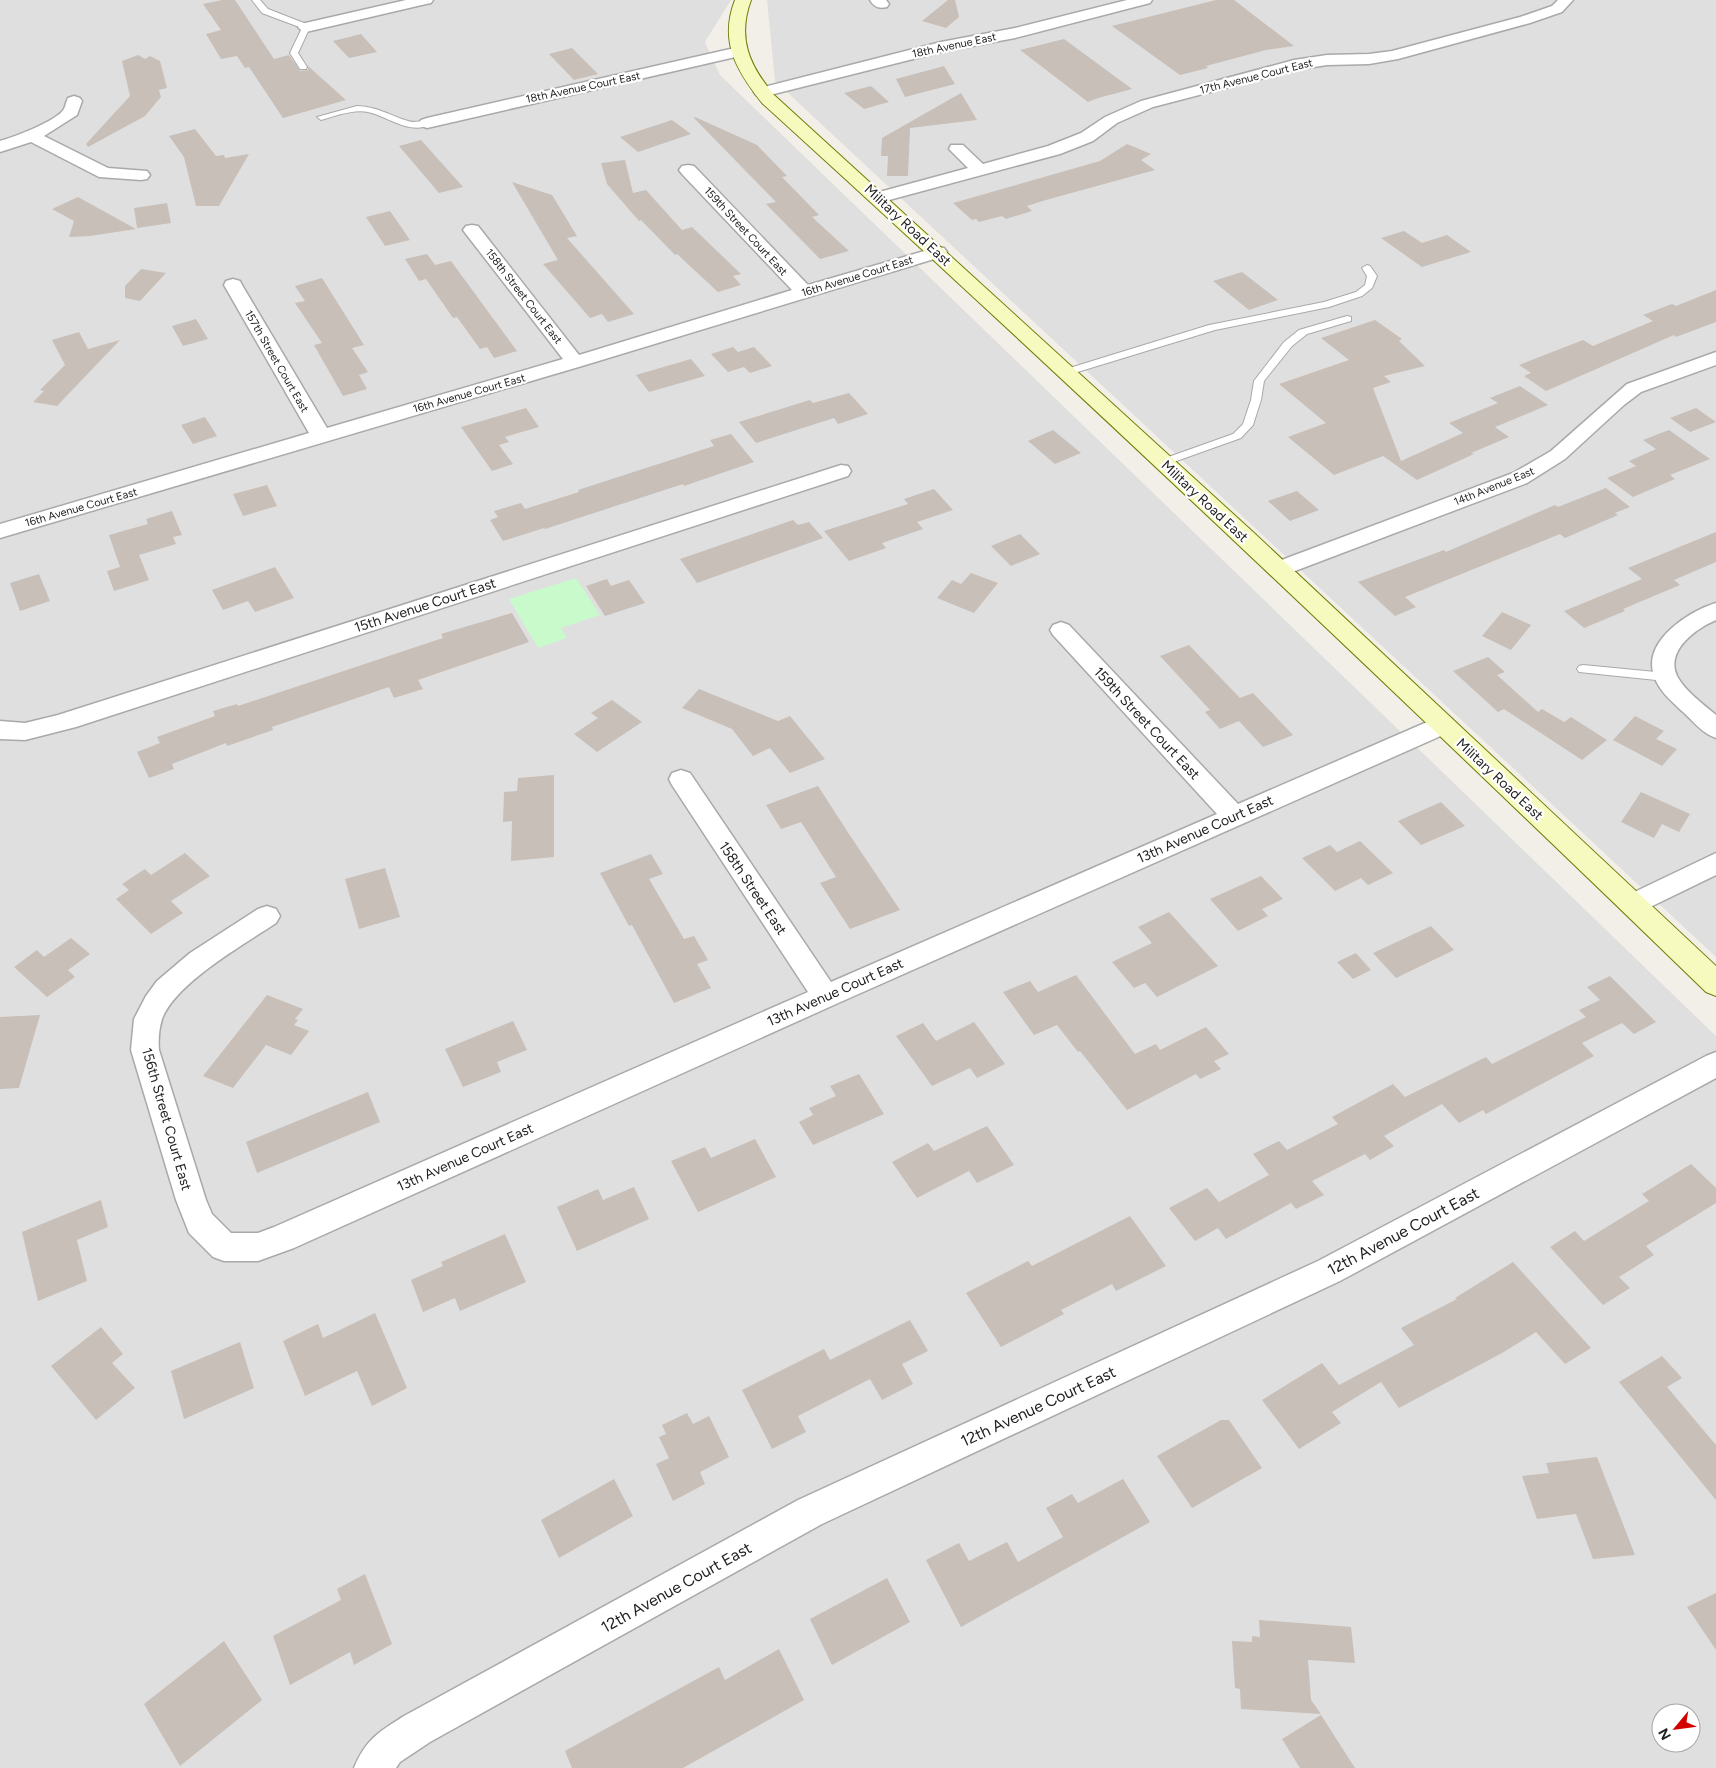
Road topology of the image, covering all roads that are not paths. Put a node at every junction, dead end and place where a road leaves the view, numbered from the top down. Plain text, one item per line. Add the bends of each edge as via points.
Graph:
1 (256, 0) edge
2 (426, 0) edge
3 (743, 0) edge
4 (1146, 0) edge
5 (1566, 0) edge
6 (306, 27) junction
7 (739, 52) junction
8 (303, 67) dead end
9 (762, 92) junction
10 (74, 101) dead end
11 (321, 117) dead end
12 (427, 123) joint
13 (32, 136) junction
14 (0, 147) edge
15 (957, 149) dead end
16 (688, 170) dead end
17 (980, 170) junction
18 (141, 174) dead end
19 (878, 198) junction
20 (472, 230) dead end
21 (938, 252) junction
22 (1367, 268) dead end
23 (233, 285) dead end
24 (804, 292) junction
25 (1347, 319) dead end
26 (1716, 358) edge
27 (575, 362) junction
28 (1067, 372) junction
29 (321, 436) junction
30 (1164, 462) junction
31 (841, 470) dead end
32 (0, 531) edge
33 (1278, 569) junction
34 (1716, 611) edge
35 (1061, 630) dead end
36 (1583, 669) dead end
37 (1666, 677) junction
38 (1443, 725) junction
39 (1716, 729) edge
40 (3, 731) edge
41 (681, 779) dead end
42 (1234, 816) junction
43 (1716, 863) edge
44 (1633, 904) junction
45 (267, 916) dead end
46 (1716, 984) edge
47 (826, 996) junction
48 (1716, 1064) edge
49 (224, 1247) joint
50 (373, 1768) edge

1 - 6 lane via 265,11
2 - 6 street
3 - 7 street, Military Road East via 735,33
4 - 9 street, 18th Avenue East
5 - 17 street, 17th Avenue Court East via 1557,9 1526,20 1393,56 1294,65 1147,104 1112,120 1087,137 1054,150
6 - 8 lane via 294,53
7 - 9 street, Military Road East
7 - 12 street, 18th Avenue Court East
9 - 19 street, Military Road East
10 - 13 street via 71,112
11 - 12 lane via 368,109 410,125
13 - 14 street
13 - 18 street via 105,173
15 - 17 street
16 - 24 street, 159th Street Court East
17 - 19 street, 17th Avenue Court East
19 - 21 street, Military Road East
20 - 27 street, 158th Street Court East
21 - 24 street, 16th Avenue Court East
21 - 28 street, Military Road East
22 - 28 lane via 1372,276 1369,286 1343,300 1213,327
23 - 29 street, 157th Street Court East
24 - 27 street, 16th Avenue Court East
25 - 30 lane via 1303,332 1288,344 1259,382 1248,425 1238,436
26 - 33 street, 14th Avenue East via 1634,388 1558,455 1520,478
27 - 29 street, 16th Avenue Court East
28 - 30 street, Military Road East
29 - 32 street, 16th Avenue Court East
30 - 33 street, Military Road East
31 - 40 street, 15th Avenue Court East via 67,722 23,732
33 - 38 street, Military Road East
34 - 37 street via 1678,634 1664,662
35 - 42 street, 159th Street Court East
36 - 37 lane
37 - 39 street
38 - 42 street, 13th Avenue Court East
38 - 44 street, Military Road East
41 - 47 street, 158th Street East
42 - 47 street, 13th Avenue Court East
43 - 44 street
44 - 46 street, Military Road East
45 - 49 street, 156th Street Court East via 193,966 172,985 152,1010 144,1036 145,1050 191,1200 200,1223
47 - 49 street, 13th Avenue Court East via 283,1238 258,1247
48 - 50 street, 12th Avenue Court East via 1329,1271 810,1512 417,1729 387,1749

